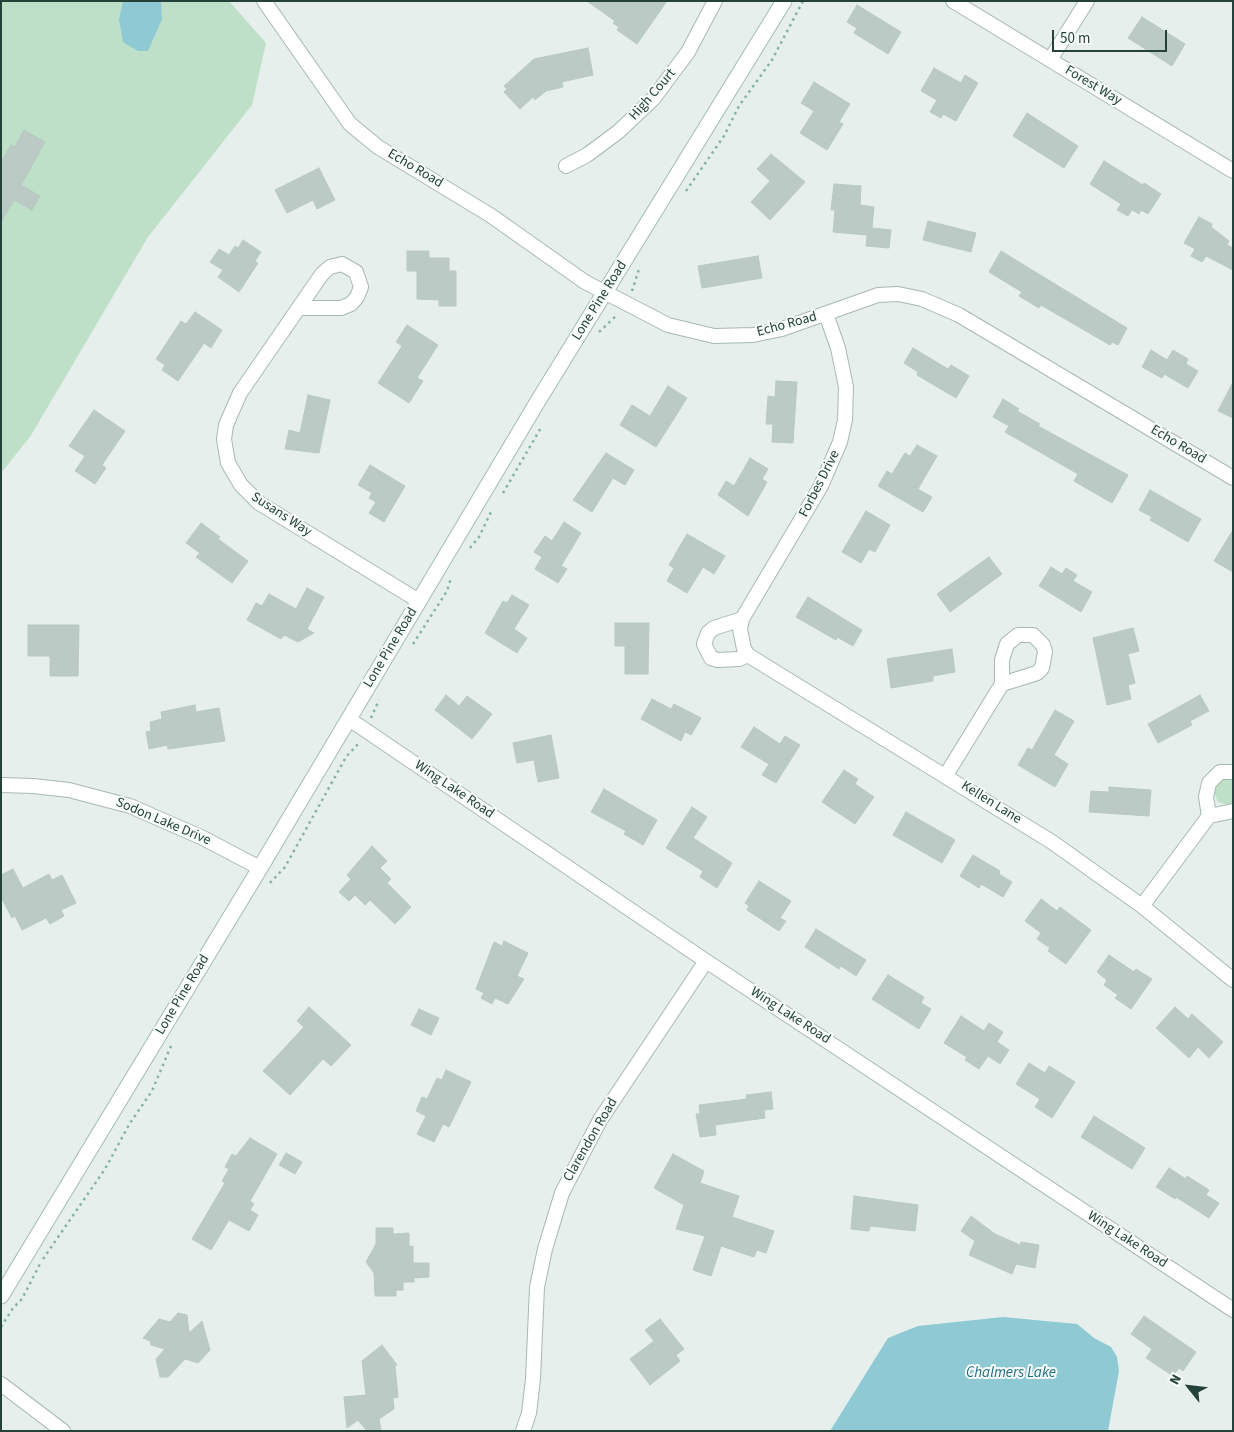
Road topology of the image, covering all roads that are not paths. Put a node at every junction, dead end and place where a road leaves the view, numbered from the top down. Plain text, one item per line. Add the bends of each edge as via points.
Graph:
1 (264, 1) edge
2 (716, 1) edge
3 (784, 1) edge
4 (953, 1) edge
5 (1087, 1) edge
6 (1050, 60) junction
7 (566, 166) dead end
8 (1233, 171) edge
9 (605, 292) junction
10 (298, 308) dead end
11 (826, 314) junction
12 (1233, 478) edge
13 (419, 601) junction
14 (742, 619) junction
15 (748, 655) junction
16 (1002, 684) dead end
17 (349, 719) junction
18 (1233, 772) edge
19 (946, 775) junction
20 (1, 785) edge
21 (1233, 811) edge
22 (1209, 816) junction
23 (260, 868) junction
24 (1142, 906) junction
25 (706, 961) junction
26 (1233, 980) edge
27 (1, 1296) edge
28 (1233, 1310) edge
29 (1, 1384) edge
30 (62, 1431) edge
31 (523, 1431) edge

1 - 9 street, Echo Road via 337,106 363,135
2 - 7 street, High Court via 688,52 653,98 618,132
3 - 9 street, Lone Pine Road
4 - 6 street, Forest Way
5 - 6 street
6 - 8 street, Forest Way
9 - 11 street, Echo Road via 668,325 714,336 768,332
9 - 13 street, Lone Pine Road
10 - 13 street, Susans Way via 233,404 224,440 228,463 241,485 259,503
11 - 12 street, Echo Road via 888,294 935,303
11 - 14 street, Forbes Drive via 838,348 846,387 845,420 840,442 832,466 812,504
13 - 17 street, Lone Pine Road
14 - 15 street, Forbes Drive via 741,640
14 - 15 street via 714,628 704,644 711,658 718,660
15 - 19 street, Kellen Lane
16 - 19 street
17 - 23 street, Lone Pine Road
17 - 25 street, Wing Lake Road
18 - 22 street via 1220,772 1209,783 1206,797
19 - 24 street, Kellen Lane via 1052,842
20 - 23 street, Sodon Lake Drive via 68,790 130,806 203,838
21 - 22 street
22 - 24 street
23 - 27 street, Lone Pine Road
24 - 26 street, Kellen Lane
25 - 28 street, Wing Lake Road
25 - 31 street, Clarendon Road via 600,1120 562,1193 537,1287 533,1379
29 - 30 street

